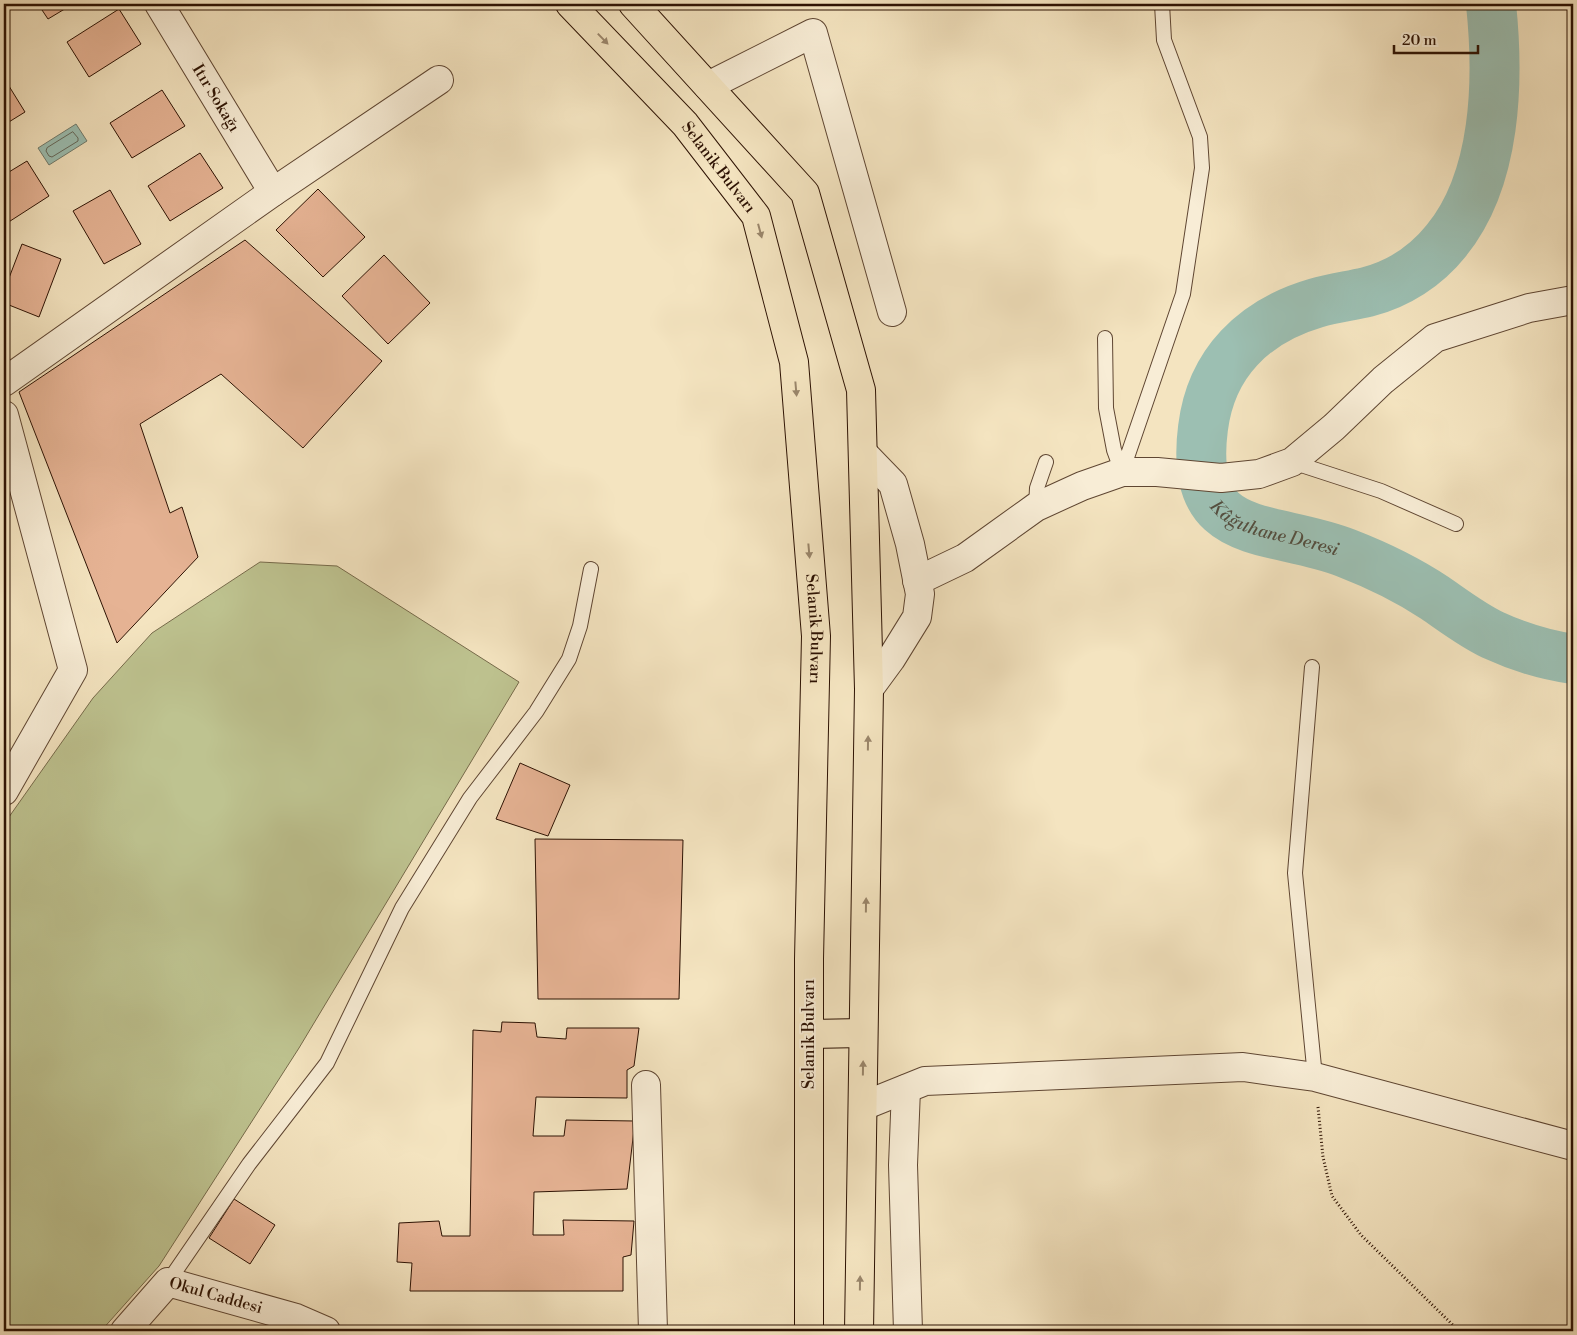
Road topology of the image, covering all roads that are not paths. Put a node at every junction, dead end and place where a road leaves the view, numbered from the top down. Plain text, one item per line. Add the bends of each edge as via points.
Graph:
1 (158, 4) edge
2 (570, 4) edge
3 (633, 4) edge
4 (1162, 4) edge
5 (676, 51) junction
6 (642, 79) junction
7 (438, 80) dead end
8 (708, 86) junction
9 (274, 192) junction
10 (1573, 300) edge
11 (892, 312) dead end
12 (1105, 338) dead end
13 (4, 382) edge
14 (4, 415) edge
15 (863, 453) junction
16 (1046, 462) dead end
17 (1292, 462) junction
18 (1122, 472) junction
19 (1036, 508) junction
20 (1456, 524) dead end
21 (591, 569) dead end
22 (917, 580) junction
23 (1312, 667) dead end
24 (869, 689) junction
25 (12, 758) edge
26 (4, 792) edge
27 (864, 1033) junction
28 (810, 1034) junction
29 (1315, 1077) junction
30 (646, 1085) dead end
31 (906, 1089) junction
32 (862, 1106) junction
33 (1573, 1146) edge
34 (168, 1282) junction
35 (125, 1331) edge
36 (326, 1331) edge
37 (654, 1331) edge
38 (809, 1331) edge
39 (859, 1331) edge
40 (908, 1331) edge

1 - 9 street, Itır Sokağı
2 -> 6 main road, Selanik Bulvarı
3 - 5 main road
4 - 18 lane via 1164,40 1200,136 1202,168 1183,294
5 - 6 main road
5 - 8 main road
6 -> 28 main road, Selanik Bulvarı via 685,124 756,216 794,362 816,636
7 - 9 street
8 - 11 street via 812,33
8 - 15 main road via 805,193 861,390
9 - 13 street
10 - 17 street via 1529,308 1435,338 1382,380
12 - 18 lane via 1106,408
14 - 25 street via 73,670
15 - 22 street via 893,484
15 - 24 main road
16 - 19 lane via 1037,488
17 - 18 street via 1259,474 1221,478
17 - 20 lane via 1381,491
18 - 19 street via 1082,486
19 - 22 street via 965,558
21 - 34 lane via 580,626 569,659 536,712 470,798 402,908 327,1063 249,1164
22 - 24 street via 920,594 918,617
23 - 29 lane via 1295,874
27 -> 24 main road
25 - 26 street
27 - 28 main road
32 -> 27 main road
28 - 38 main road, Selanik Bulvarı
29 - 31 street via 1243,1067 925,1081
29 - 33 street
30 - 37 street
31 - 32 street
31 - 40 street via 903,1165
39 -> 32 main road
34 - 35 street, Okul Caddesi
34 - 36 street, Okul Caddesi via 296,1318

